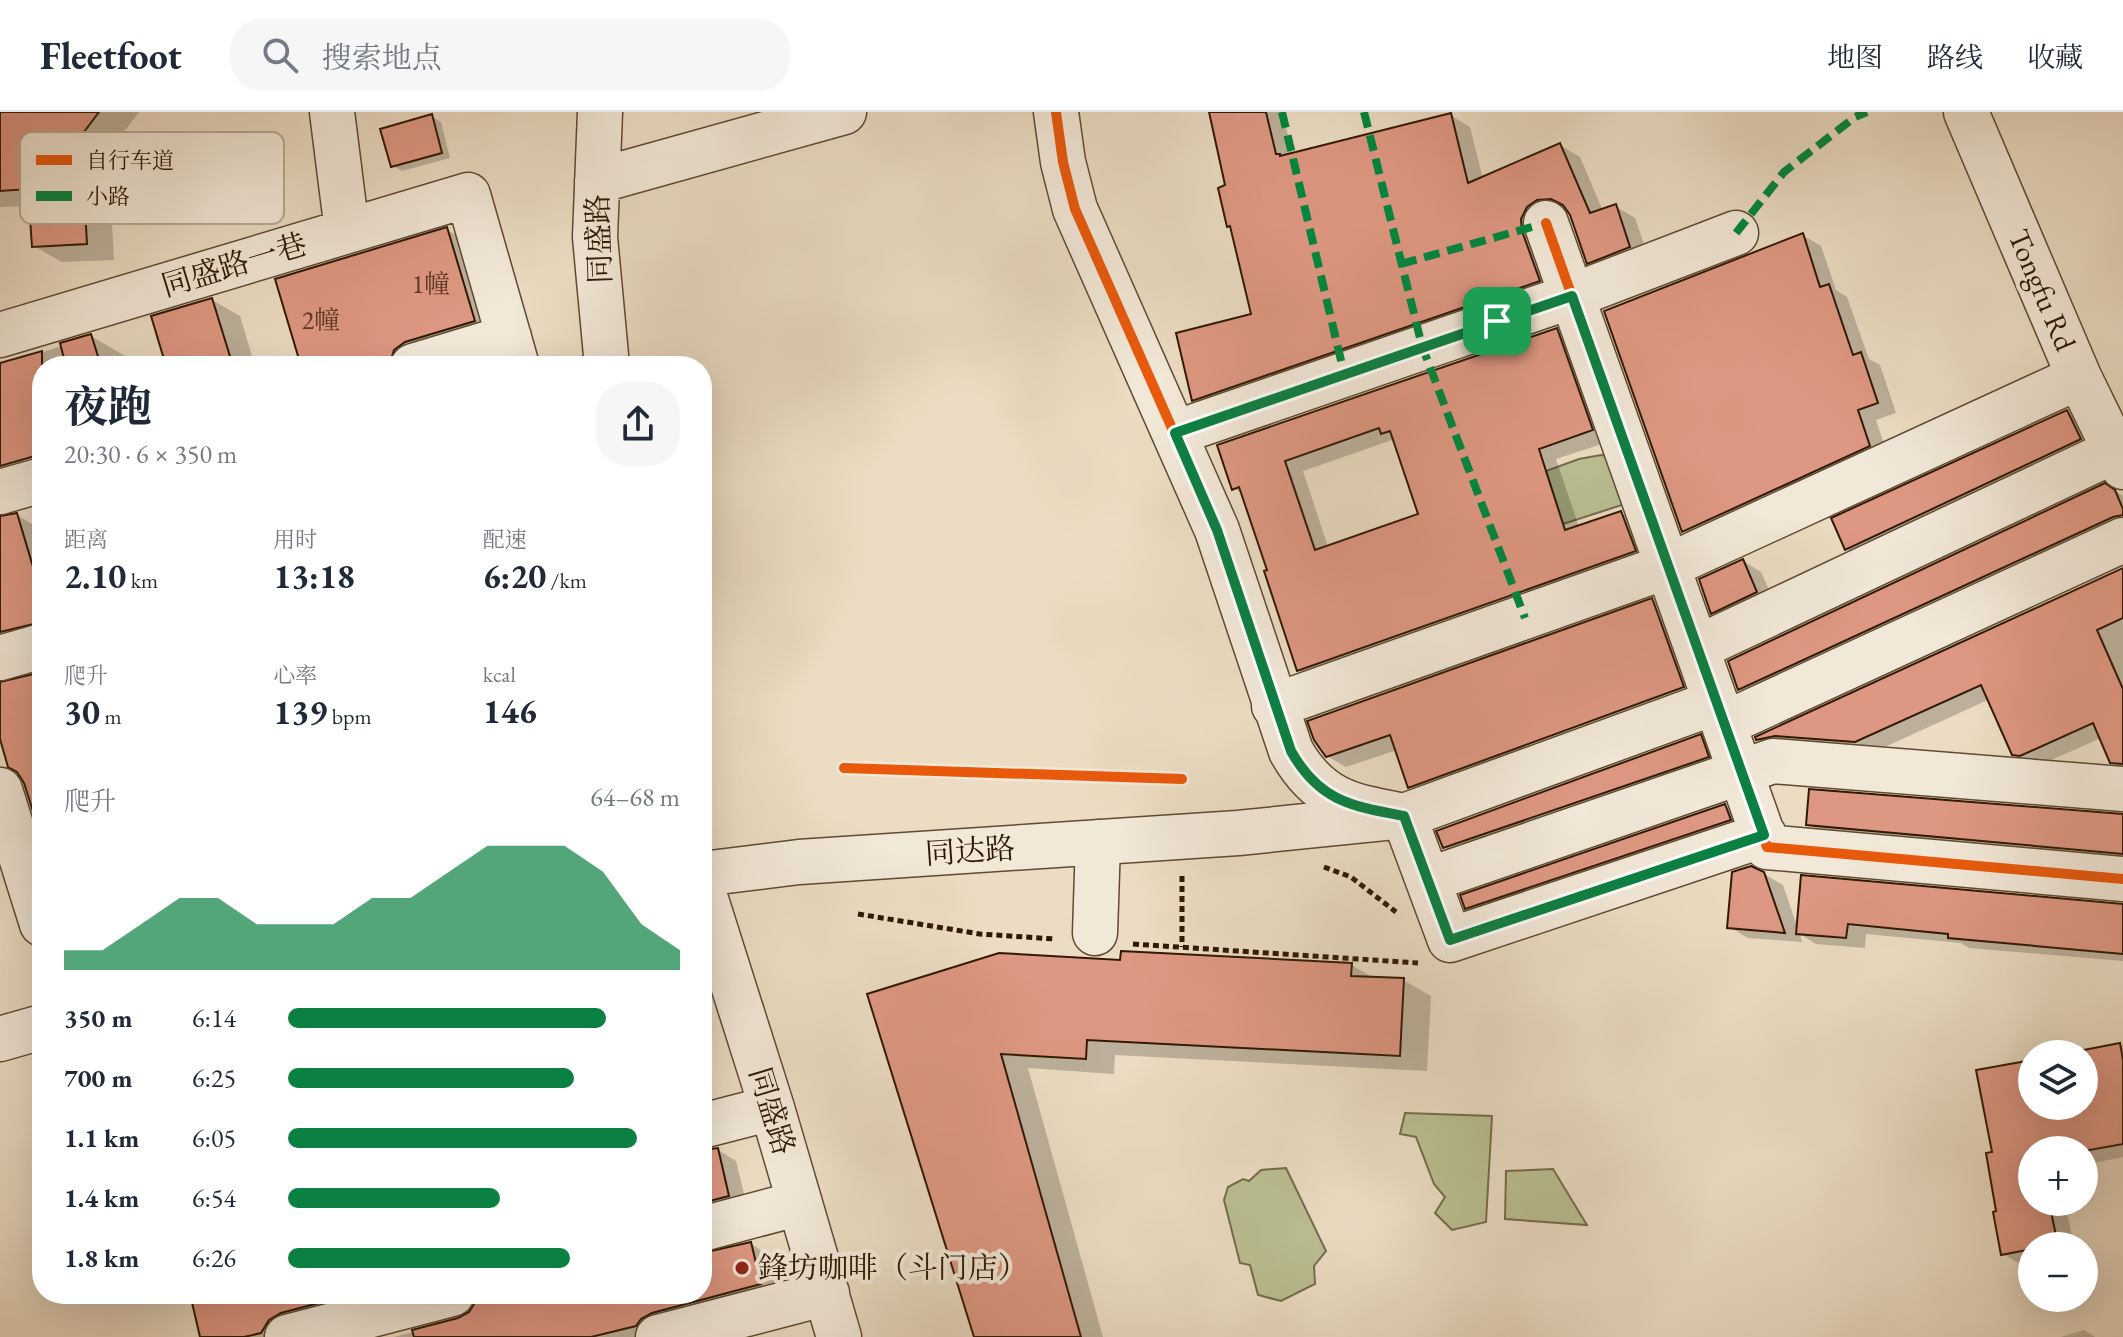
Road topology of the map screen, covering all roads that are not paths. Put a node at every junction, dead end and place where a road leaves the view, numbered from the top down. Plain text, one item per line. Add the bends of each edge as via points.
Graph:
1 (332, 112) edge
2 (600, 112) edge
3 (844, 112) edge
4 (1056, 112) edge
5 (1966, 112) edge
6 (597, 181) junction
7 (1546, 223) dead end
8 (347, 231) junction
9 (1736, 233) dead end
10 (1572, 296) junction
11 (0, 335) edge
12 (513, 351) edge
13 (480, 356) edge
14 (606, 356) edge
15 (2079, 377) junction
16 (1175, 433) junction
17 (2120, 455) edge
18 (32, 483) edge
19 (0, 492) edge
20 (2123, 540) edge
21 (1668, 566) junction
22 (1697, 648) junction
23 (32, 649) edge
24 (0, 658) edge
25 (1274, 706) junction
26 (1720, 713) junction
27 (1740, 770) junction
28 (2123, 789) edge
29 (0, 790) edge
30 (1404, 816) junction
31 (1764, 835) junction
32 (1098, 842) junction
33 (712, 873) edge
34 (2123, 879) edge
35 (1428, 880) junction
36 (32, 892) edge
37 (712, 919) edge
38 (1091, 938) road end
39 (32, 1030) edge
40 (0, 1039) edge
41 (772, 1108) junction
42 (712, 1123) edge
43 (800, 1203) junction
44 (712, 1226) edge
45 (827, 1293) junction
46 (414, 1304) edge
47 (287, 1337) edge
48 (658, 1337) edge
49 (839, 1337) edge

1 - 8 street
2 - 6 street, 同盛路
3 - 6 street
4 - 16 street via 1075,209
5 - 15 street, Tongfu Rd
6 - 14 street, 同盛路 via 595,237
7 - 10 street
8 - 11 street, 同盛路一巷
8 - 12 street, 同盛路一巷 via 468,195
9 - 10 street
10 - 16 street
10 - 21 street
12 - 13 street
15 - 17 street, Tongfu Rd
15 - 21 street
16 - 25 street via 1217,530
17 - 22 street
18 - 19 street
20 - 26 street, 同达路
21 - 22 street
21 - 25 street
22 - 26 street
23 - 24 street
25 - 30 street via 1303,773 1340,801
26 - 27 street
26 - 30 street, 同达路
27 - 28 street via 1773,761
27 - 31 street
27 - 35 street
29 - 36 street
30 - 32 street, 同达路
30 - 35 street
31 - 34 street via 1767,847
31 - 35 street via 1450,940
32 - 33 street, 同达路
32 - 38 street
37 - 41 street, 同盛路
39 - 40 street
41 - 42 street
41 - 43 street, 同盛路
43 - 44 street
43 - 45 street, 同盛路
45 - 48 street
45 - 49 street, 同盛路
46 - 47 street

